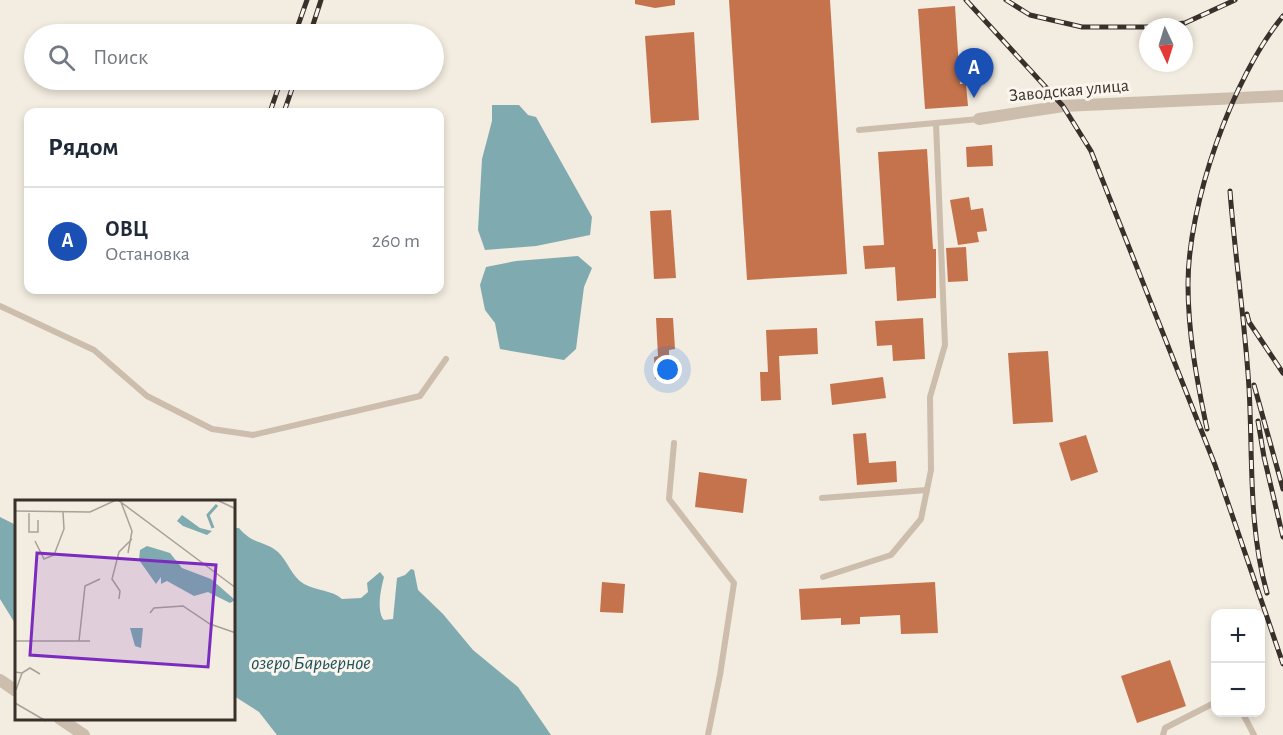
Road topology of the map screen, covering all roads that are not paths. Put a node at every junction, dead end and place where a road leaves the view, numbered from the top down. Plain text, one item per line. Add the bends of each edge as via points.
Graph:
1 (1283, 96) edge
2 (979, 119) joint
3 (936, 123) junction
4 (859, 130) dead end
5 (0, 306) edge
6 (446, 358) dead end
7 (674, 443) dead end
8 (927, 490) junction
9 (822, 498) dead end
10 (823, 577) dead end
11 (0, 680) edge
12 (15, 690) edge
13 (1211, 704) edge
14 (1245, 717) edge
15 (62, 720) edge
16 (84, 735) edge
17 (708, 735) edge
18 (1163, 735) edge
19 (1254, 735) edge

1 - 2 street, Заводская улица via 1063,106
2 - 3 lane, Заводская улица
3 - 4 lane, Заводская улица
3 - 8 lane via 945,345 930,397 931,470
5 - 6 lane via 94,350 147,396 212,429 253,435 420,396
7 - 17 lane via 669,499 734,583
8 - 9 lane
8 - 10 lane via 921,519 891,555
11 - 12 street
13 - 18 lane via 1165,728
14 - 19 lane
15 - 16 street

